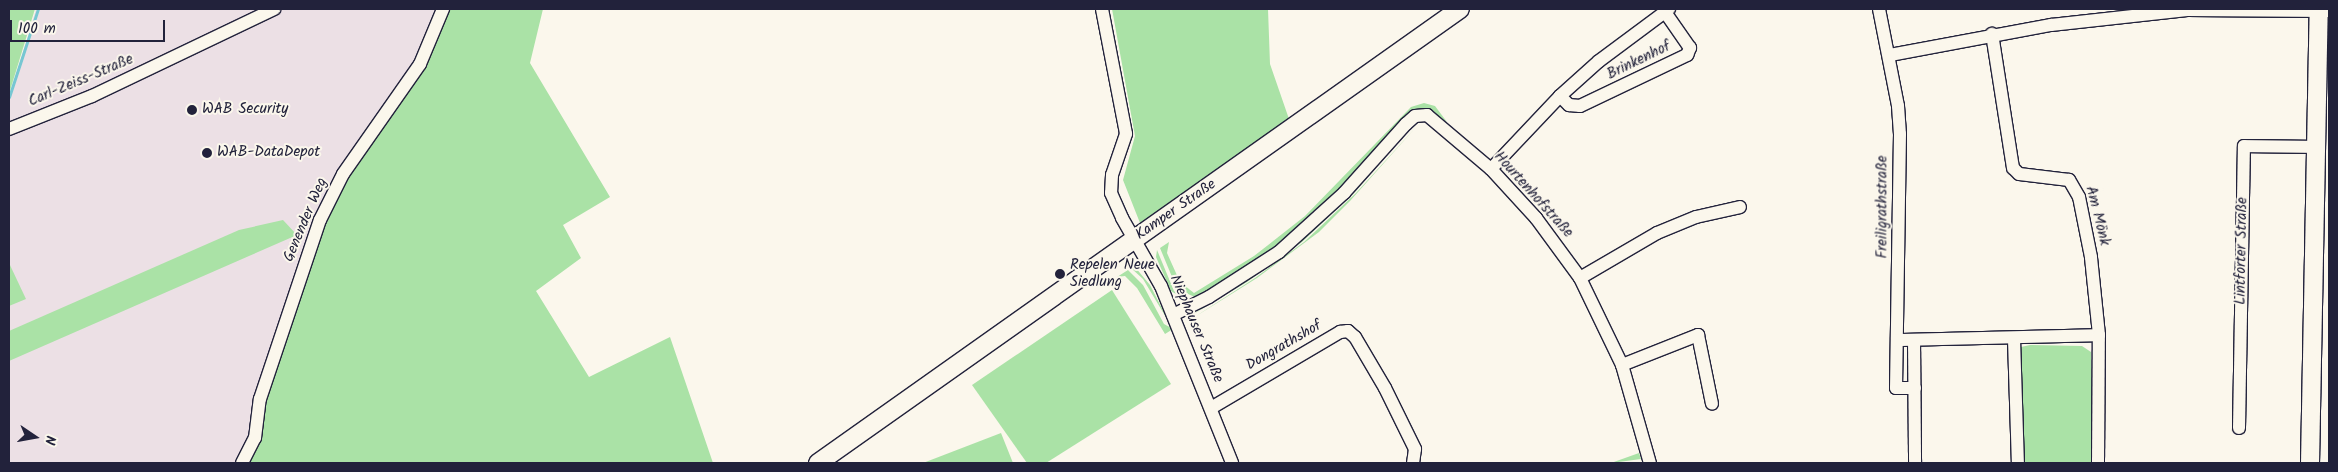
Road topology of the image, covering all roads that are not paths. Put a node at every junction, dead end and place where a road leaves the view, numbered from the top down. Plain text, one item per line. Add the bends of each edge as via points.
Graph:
1 (274, 9) edge
2 (443, 9) edge
3 (1102, 9) edge
4 (1460, 9) edge
5 (1879, 9) edge
6 (1667, 10) edge
7 (2322, 10) edge
8 (1992, 34) junction
9 (1890, 55) junction
10 (1560, 96) junction
11 (9, 129) edge
12 (2316, 147) junction
13 (1491, 169) junction
14 (1740, 207) dead end
15 (1134, 240) junction
16 (1580, 278) junction
17 (1173, 315) junction
18 (2098, 335) junction
19 (2014, 339) junction
20 (1897, 340) junction
21 (1914, 340) junction
22 (1622, 365) junction
23 (1915, 388) junction
24 (1712, 404) dead end
25 (1211, 408) junction
26 (2238, 428) dead end
27 (242, 463) edge
28 (818, 463) edge
29 (1232, 463) edge
30 (1413, 463) edge
31 (1650, 463) edge
32 (1915, 463) edge
33 (2018, 463) edge
34 (2098, 463) edge
35 (2310, 463) edge

1 - 11 street, Carl-Zeiss-Straße via 145,72
2 - 27 street, Genender Weg via 420,64 343,174 320,220 260,399 255,438
3 - 15 street, Niephauser Straße via 1126,134 1112,175 1111,193
4 - 15 main road, Kamper Straße
5 - 9 street, Freiligrathstraße
6 - 10 street, Brinkenhof via 1599,61
6 - 10 street, Brinkenhof via 1690,48 1687,55 1580,106 1569,105
7 - 8 street via 2187,10 2051,24
7 - 12 main road
8 - 9 street
8 - 18 street, Am Mönk via 2013,168 2019,174 2069,180 2079,197 2091,257
9 - 20 street, Freiligrathstraße via 1900,134
10 - 13 street, Brinkenhof
12 - 26 street, Lintforter Straße via 2244,146
12 - 35 main road
13 - 16 street, Hourtenhofstraße via 1536,218
13 - 17 street, Hourtenhofstraße via 1427,115 1415,116 1344,193 1279,252 1209,297
14 - 16 street via 1696,217 1657,233
15 - 17 street, Niephauser Straße via 1161,286
15 - 28 main road, Kamper Straße
16 - 22 street, Hourtenhofstraße
17 - 25 street, Niephauser Straße
18 - 19 street
18 - 34 street, Am Mönk
19 - 21 street
19 - 33 street
20 - 21 street
20 - 23 street, Freiligrathstraße via 1896,388
21 - 23 street
22 - 24 street via 1698,335
22 - 31 street, Hourtenhofstraße
23 - 32 street
25 - 29 street, Niephauser Straße
25 - 30 street, Dongrathshof via 1340,332 1348,331 1356,337 1385,388 1415,450

